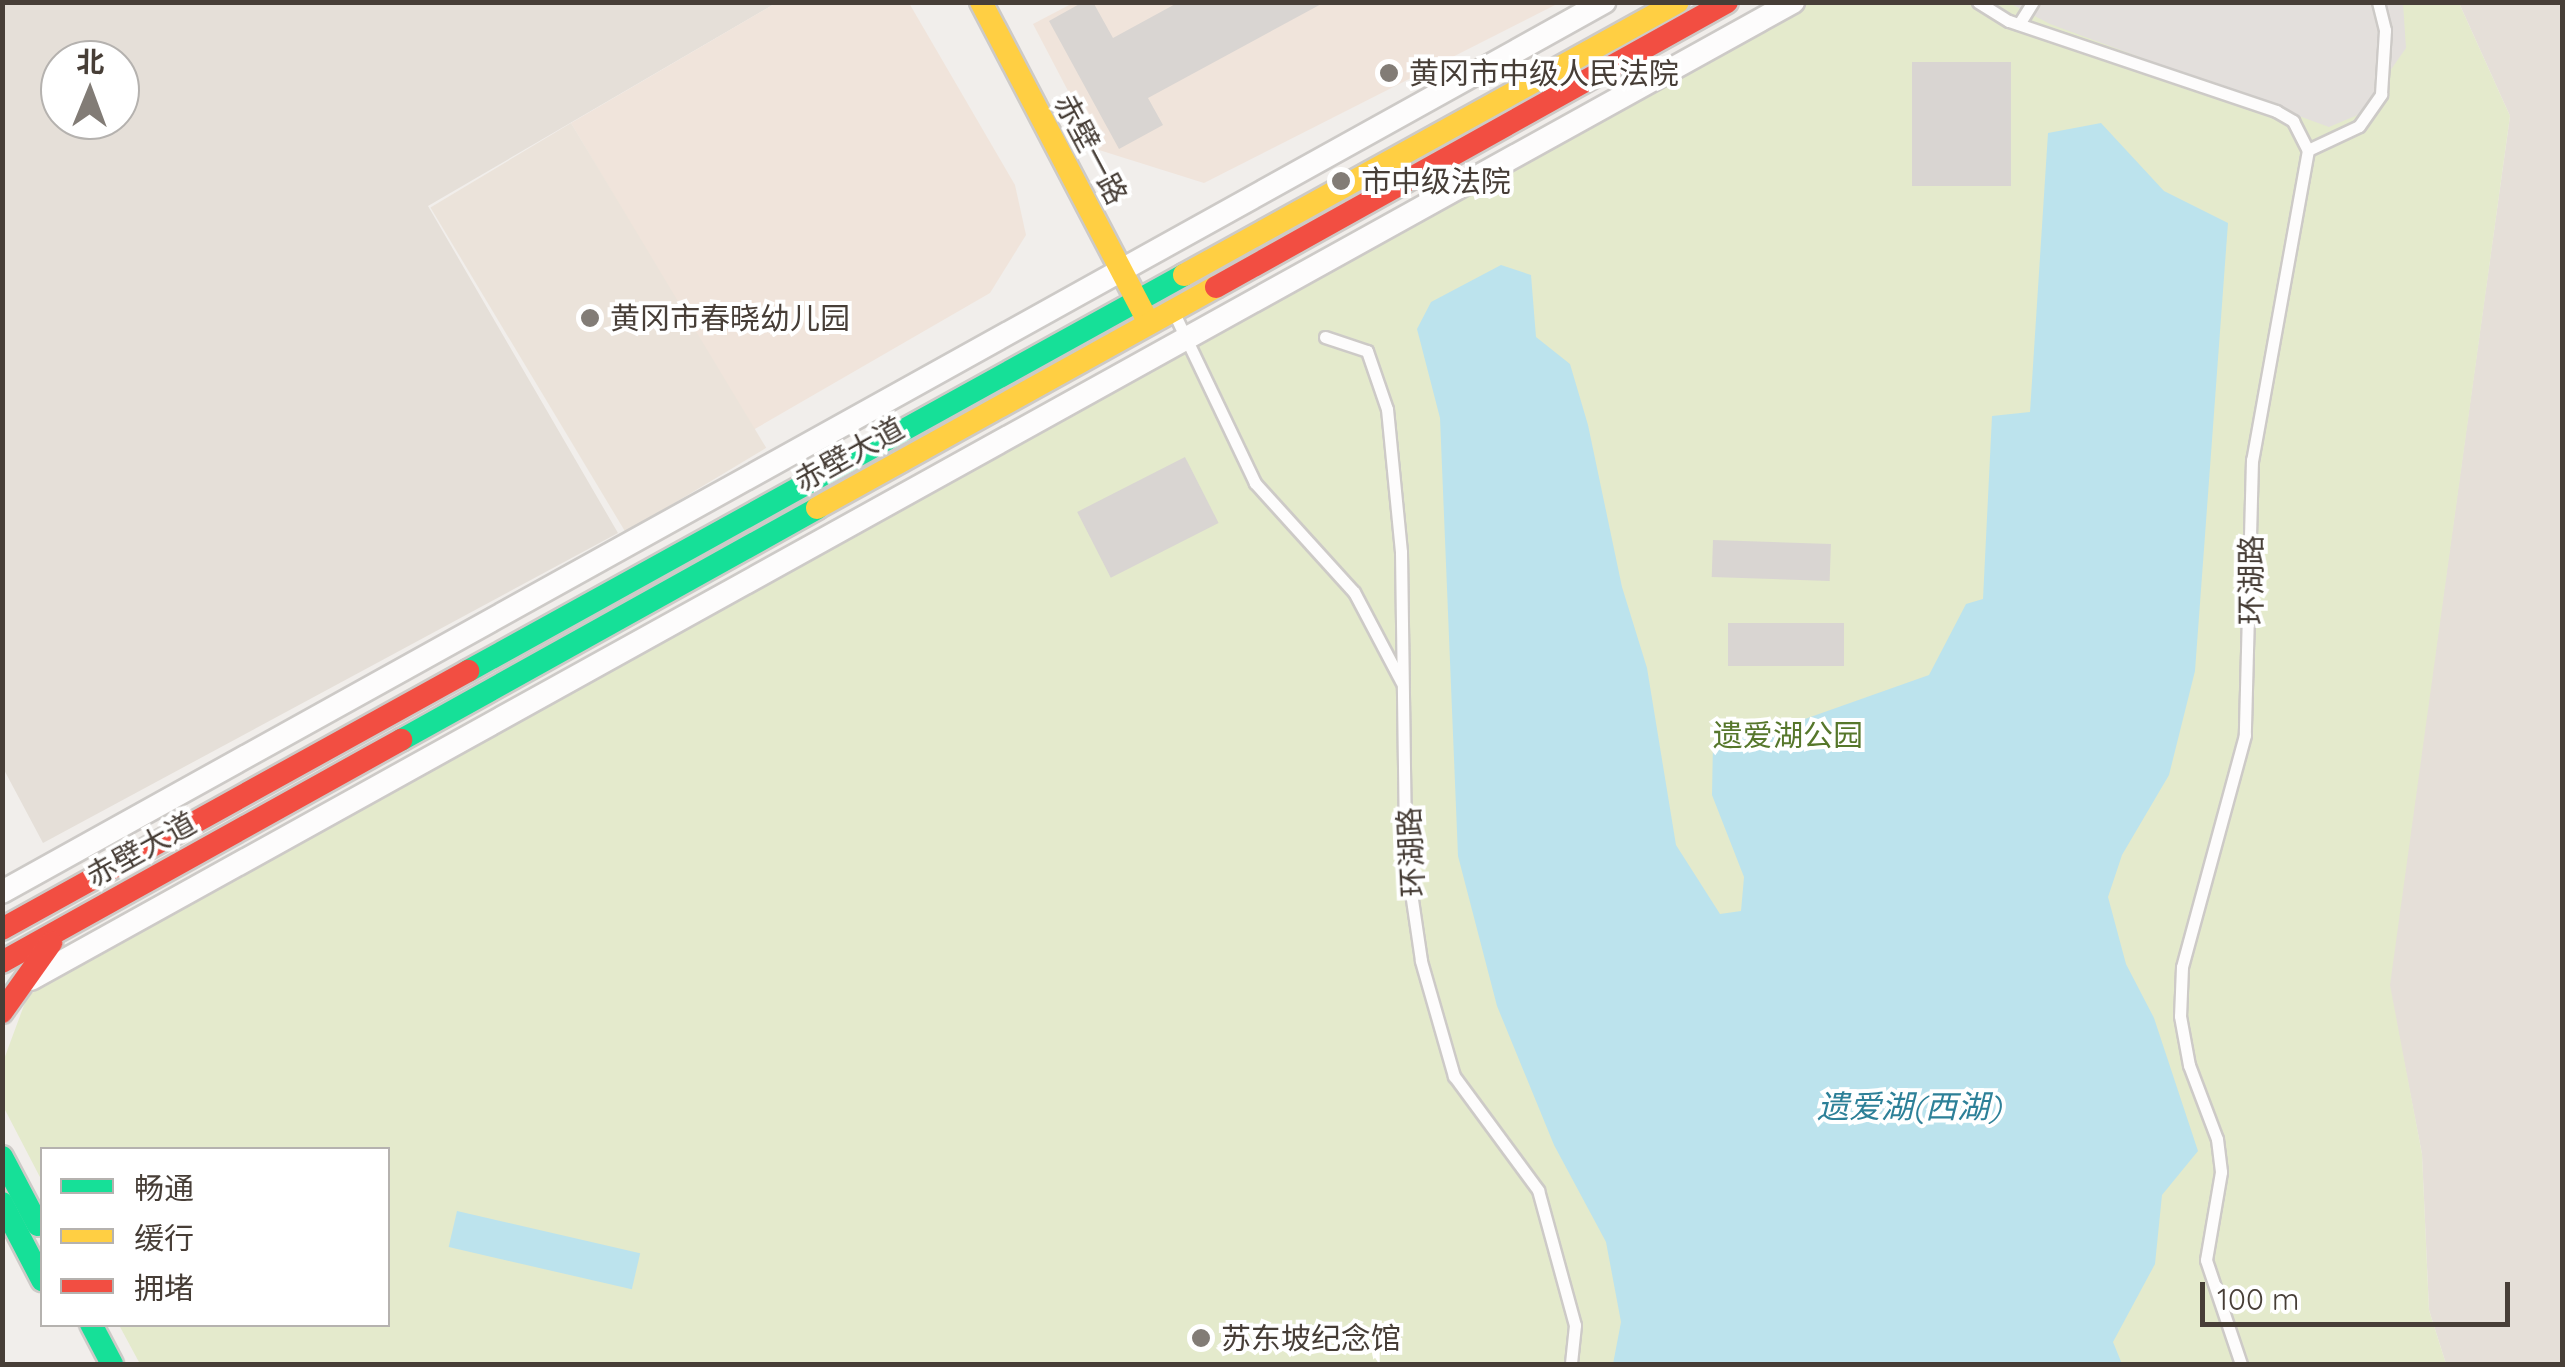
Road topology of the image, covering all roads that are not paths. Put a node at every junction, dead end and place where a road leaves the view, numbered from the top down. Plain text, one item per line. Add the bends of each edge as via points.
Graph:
1 (981, 2) edge
2 (1604, 2) edge
3 (1678, 2) edge
4 (1726, 2) edge
5 (1793, 2) edge
6 (1978, 2) edge
7 (2033, 2) edge
8 (2378, 2) edge
9 (1580, 8) edge
10 (2019, 24) junction
11 (2308, 150) junction
12 (1120, 270) junction
13 (1172, 309) junction
14 (1143, 312) junction
15 (1325, 337) dead end
16 (1185, 339) junction
17 (1404, 689) junction
18 (2, 892) edge
19 (66, 894) junction
20 (2, 904) edge
21 (76, 920) junction
22 (2, 929) edge
23 (2, 962) edge
24 (15, 988) junction
25 (2, 1012) edge
26 (2, 1157) edge
27 (2, 1203) edge
28 (40, 1230) edge
29 (40, 1276) edge
30 (68, 1327) edge
31 (93, 1327) edge
32 (87, 1364) edge
33 (112, 1364) edge
34 (1571, 1364) edge
35 (2240, 1364) edge

1 - 12 main road, 赤壁一路
2 - 9 street
3 - 14 main road, 赤壁大道
4 - 13 main road, 赤壁大道
5 - 16 street
6 - 10 lane
7 - 10 lane
8 - 11 lane via 2385,30 2382,94 2359,126
9 - 12 street
10 - 11 lane via 2276,111 2294,121
11 - 35 lane, 环湖路 via 2252,460 2246,735 2181,984 2188,1065 2221,1172 2206,1260
12 - 14 main road, 赤壁一路
12 - 18 street
13 - 14 main road, 赤壁大道
13 - 16 lane
14 - 19 main road, 赤壁大道
14 - 21 main road, 赤壁大道
15 - 17 lane, 环湖路 via 1367,351 1388,409
16 - 17 lane via 1255,483 1354,592
16 - 24 street
17 - 34 lane, 环湖路 via 1406,852 1421,961 1454,1076 1538,1190 1575,1325
19 - 20 main road
19 - 22 main road, 赤壁大道
21 - 23 main road, 赤壁大道
21 - 24 main road
24 - 25 main road
26 - 28 main road
27 - 29 main road
30 - 32 main road
31 - 33 main road

